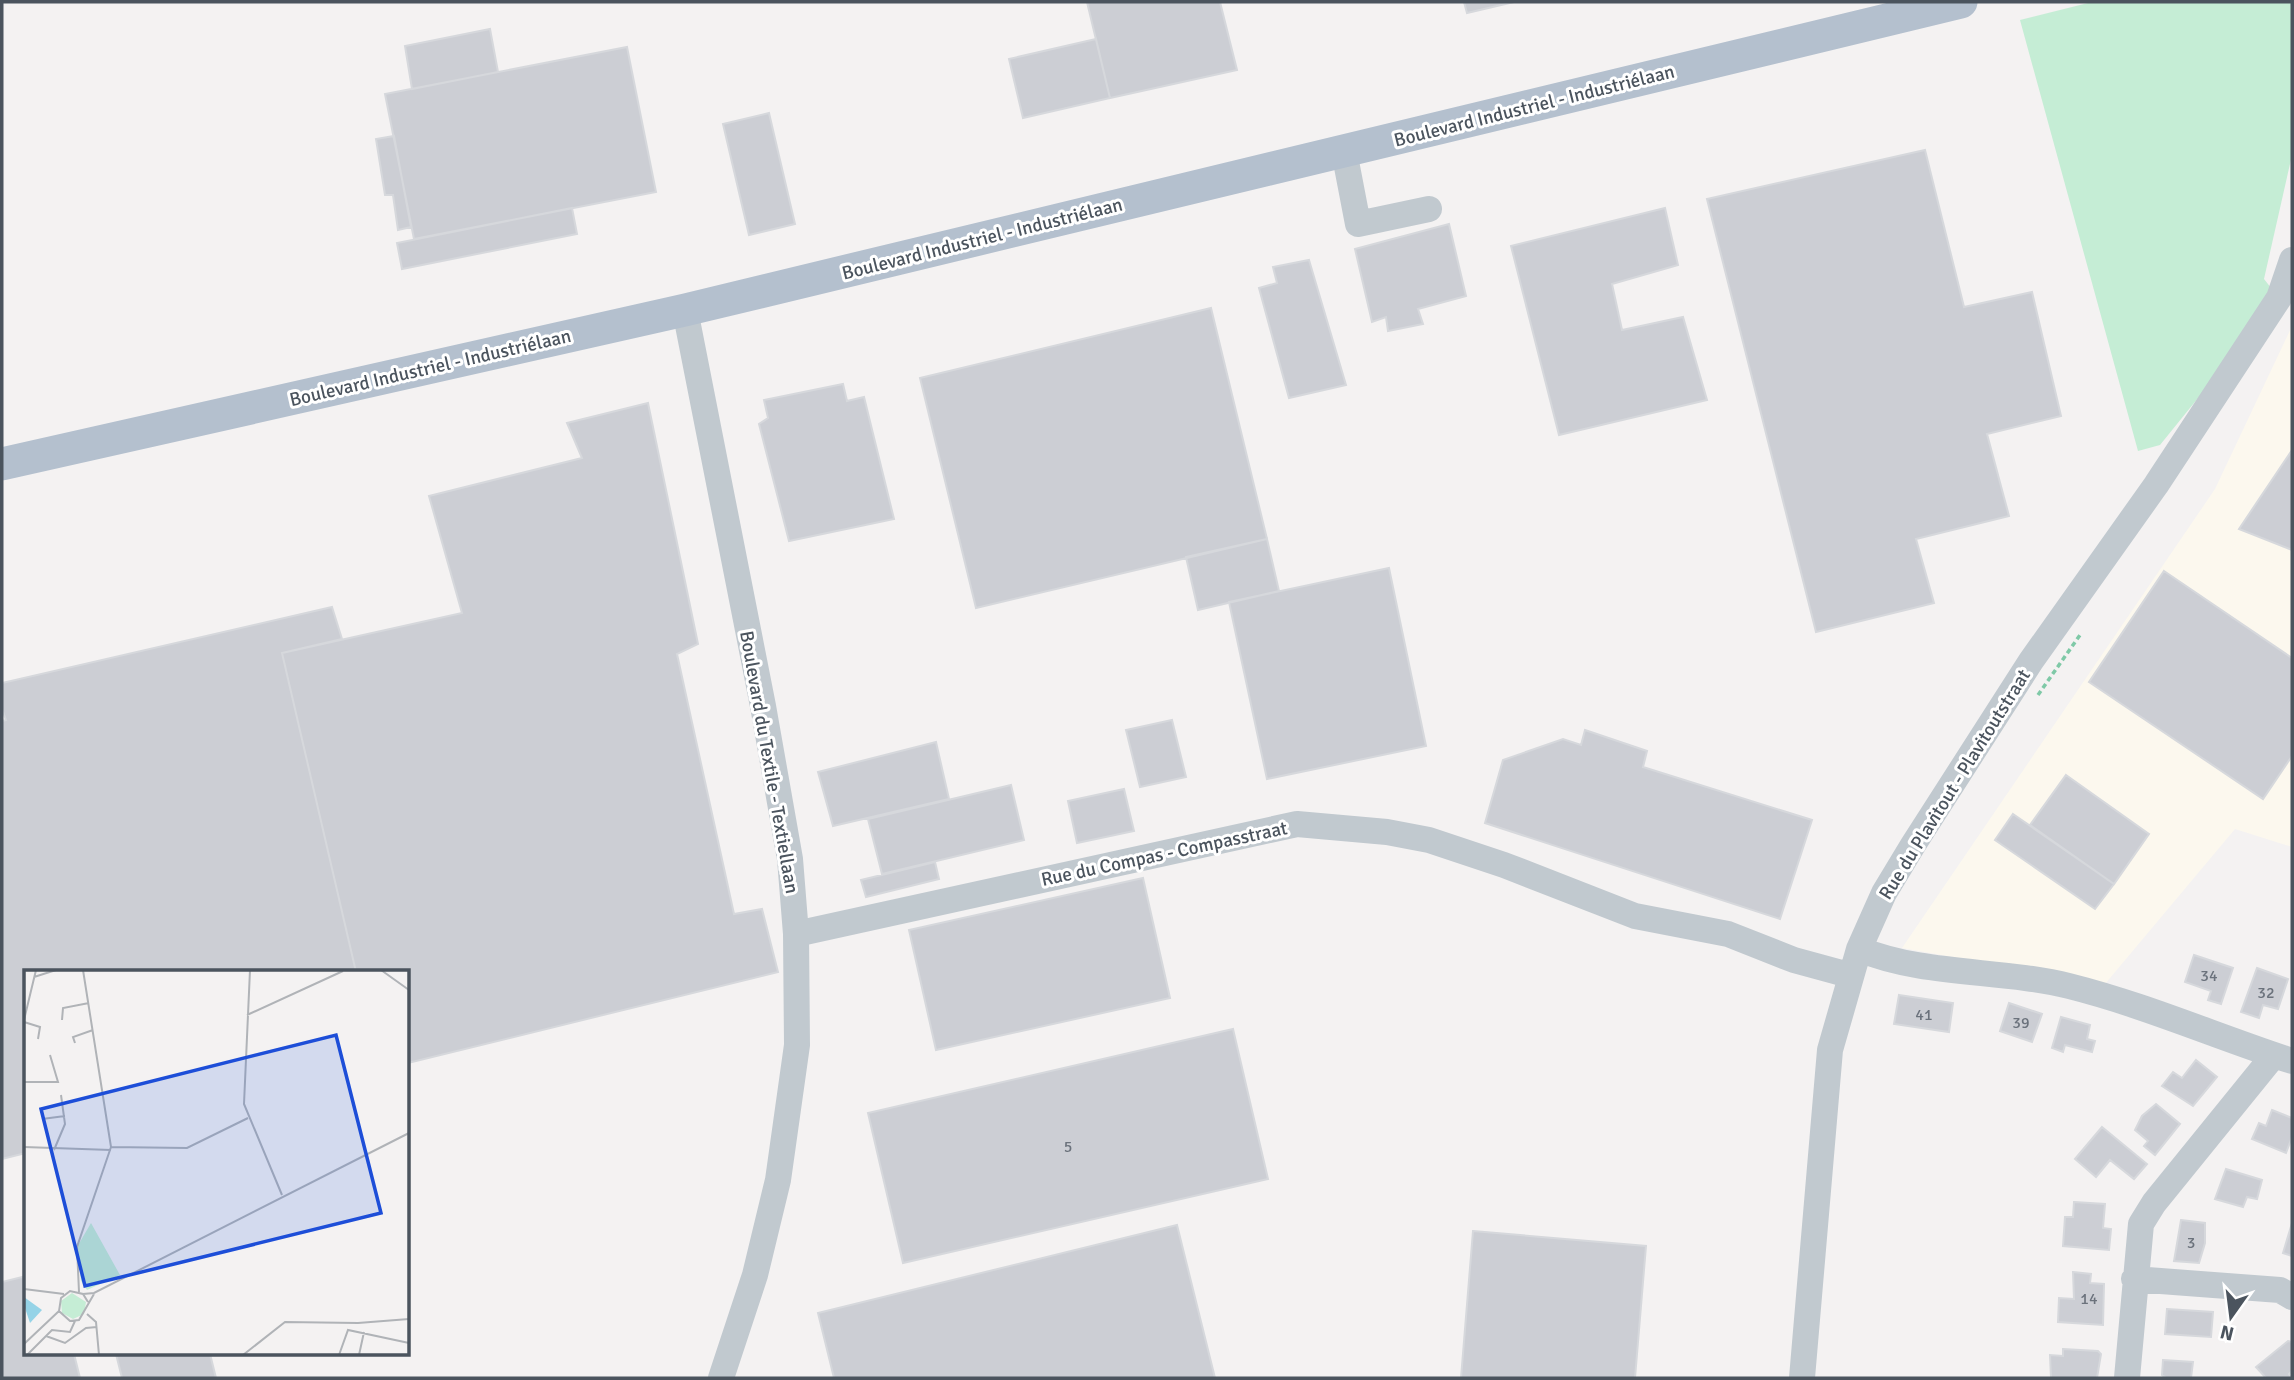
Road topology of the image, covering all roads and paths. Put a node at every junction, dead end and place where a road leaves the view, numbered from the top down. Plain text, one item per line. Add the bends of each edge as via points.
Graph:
1 (1961, 2) edge
2 (1344, 151) junction
3 (1429, 209) dead end
4 (2292, 260) edge
5 (685, 310) junction
6 (2, 464) edge
7 (2086, 626) dead end
8 (2033, 703) dead end
9 (796, 933) junction
10 (1859, 949) junction
11 (1849, 975) junction
12 (2283, 1058) edge
13 (2134, 1279) junction
14 (2292, 1297) edge
15 (721, 1378) edge
16 (1802, 1378) edge
17 (2127, 1378) edge

1 - 2 main road, Boulevard Industriel - Industriélaan
2 - 3 street via 1358,225
2 - 5 main road, Boulevard Industriel - Industriélaan
4 - 10 street, Rue du Plavitout - Plavitoutstraat via 2279,299 2157,485 2031,661 1884,893
5 - 6 main road, Boulevard Industriel - Industriélaan
5 - 9 street, Boulevard du Textile - Textiellaan via 768,731 790,859
7 - 8 path
9 - 11 street, Rue du Compas - Compasstraat via 1297,824 1429,840 1635,916 1728,934
9 - 15 street, Boulevard du Textile - Textiellaan via 797,1045 778,1180 755,1275
10 - 11 street, Rue du Plavitout - Plavitoutstraat
10 - 12 street via 1899,961 2070,986
11 - 16 street, Rue du Plavitout - Plavitoutstraat via 1830,1050 1824,1101
12 - 13 street via 2154,1203 2141,1224
13 - 14 street via 2280,1290
13 - 17 street

